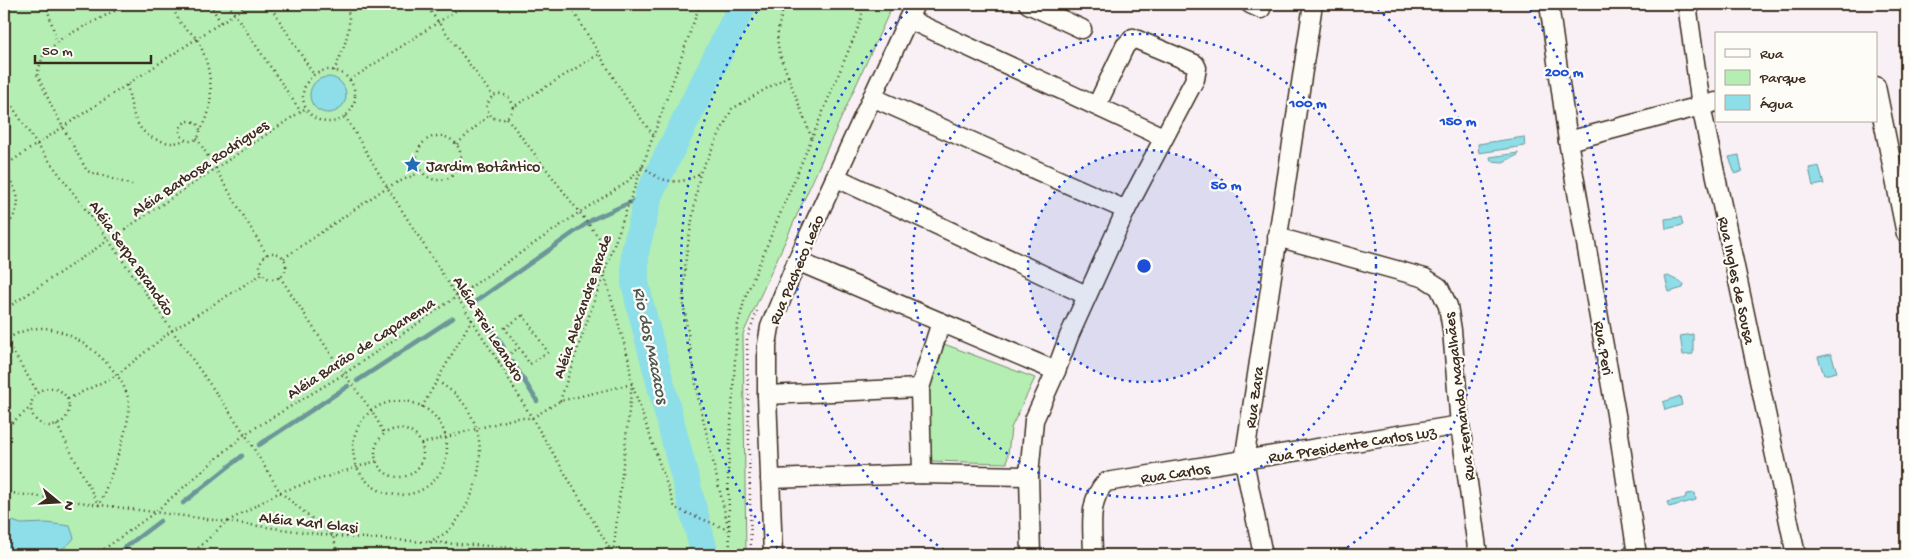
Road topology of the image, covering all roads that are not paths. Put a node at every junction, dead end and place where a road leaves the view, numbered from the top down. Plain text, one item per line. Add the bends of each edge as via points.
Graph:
1 (1028, 4) edge
2 (1313, 4) edge
3 (1549, 4) edge
4 (1687, 4) edge
5 (911, 11) edge
6 (1082, 29) dead end
7 (1878, 96) edge
8 (872, 97) junction
9 (1709, 104) edge
10 (1097, 105) junction
11 (1163, 137) junction
12 (1568, 141) junction
13 (835, 177) junction
14 (1126, 210) junction
15 (1906, 234) edge
16 (1277, 237) junction
17 (797, 261) junction
18 (1086, 295) junction
19 (941, 322) junction
20 (1056, 371) junction
21 (920, 388) junction
22 (768, 395) junction
23 (1460, 425) junction
24 (1244, 461) junction
25 (922, 474) junction
26 (1029, 476) junction
27 (770, 479) junction
28 (773, 555) edge
29 (1031, 555) edge
30 (1093, 555) edge
31 (1263, 555) edge
32 (1478, 555) edge
33 (1637, 555) edge
34 (1796, 555) edge

1 - 6 street
2 - 16 street
3 - 12 street, Rua Peri
4 - 9 street, Rua Ingles de Sousa
5 - 8 street, Rua Pacheco Leão
5 - 10 street
7 - 15 street
8 - 13 street, Rua Pacheco Leão
8 - 14 street
9 - 12 street
9 - 34 street, Rua Ingles de Sousa
10 - 11 street
10 - 11 street via 1125,46 1133,38 1195,64 1198,71 1195,79
11 - 14 street
12 - 33 street, Rua Peri
13 - 17 street, Rua Pacheco Leão
13 - 18 street
14 - 18 street
16 - 23 street, Rua Fernando Magalhães via 1425,278 1439,287 1448,306 1452,330
16 - 24 street, Rua Zara
17 - 19 street
17 - 22 street, Rua Pacheco Leão via 768,336
18 - 20 street
19 - 20 street
19 - 21 street
20 - 26 street via 1034,420
21 - 22 street
21 - 25 street
22 - 27 street, Rua Pacheco Leão
23 - 24 street, Rua Presidente Carlos Luz
23 - 32 street, Rua Fernando Magalhães
24 - 30 street, Rua Carlos via 1106,482 1098,490 1094,503
24 - 31 street, Rua Zara
25 - 26 street
25 - 27 street
26 - 29 street
27 - 28 street, Rua Pacheco Leão

